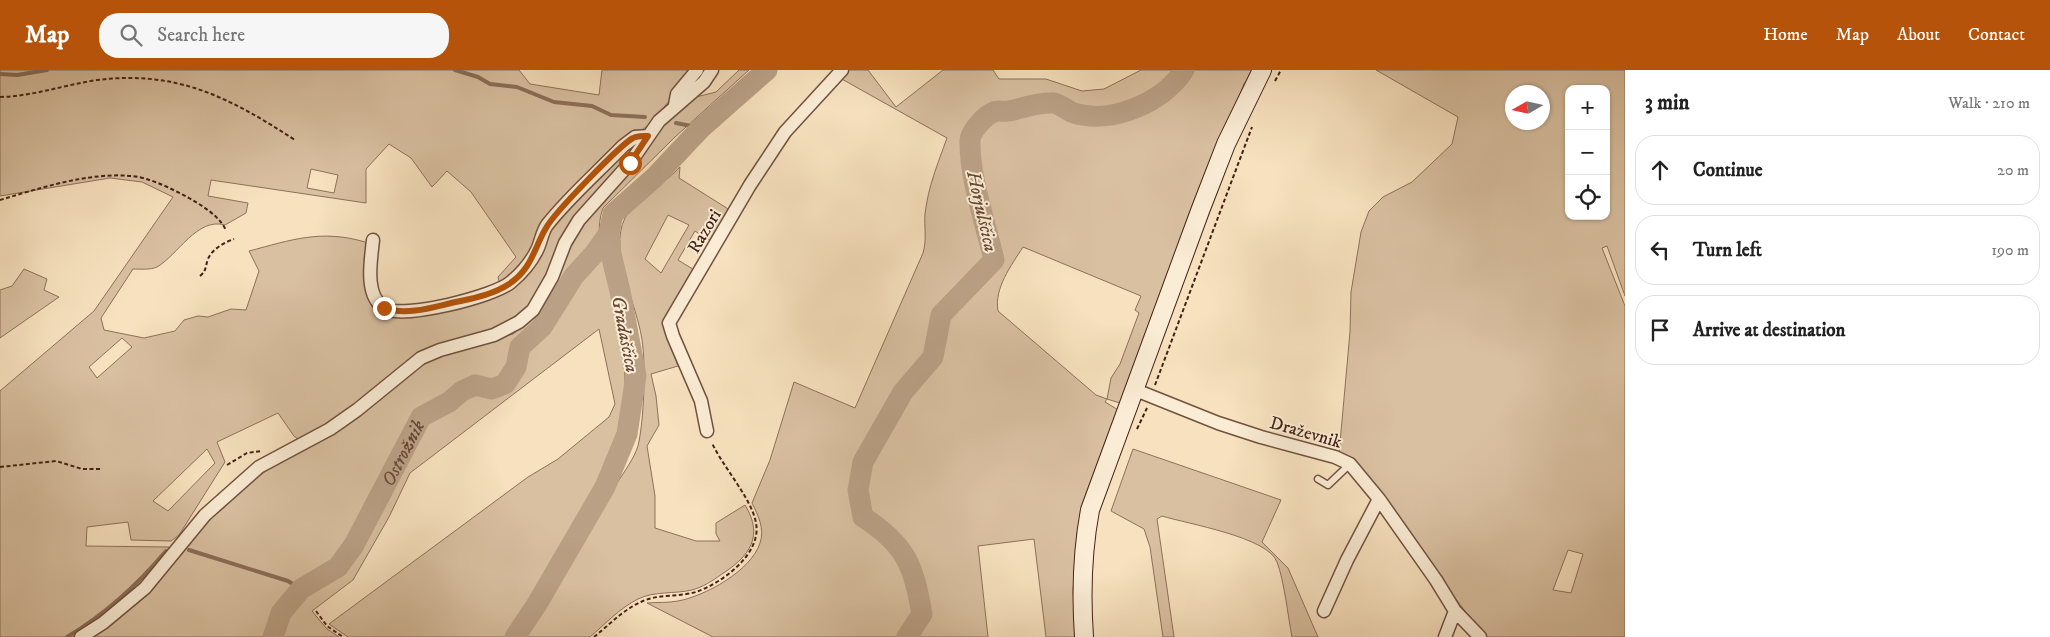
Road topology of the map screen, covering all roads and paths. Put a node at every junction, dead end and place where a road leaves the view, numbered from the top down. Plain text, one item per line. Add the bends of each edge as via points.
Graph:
1 (697, 70) edge
2 (712, 70) edge
3 (842, 70) edge
4 (1262, 70) edge
5 (1280, 70) edge
6 (1272, 85) dead end
7 (0, 97) edge
8 (675, 105) junction
9 (1255, 119) dead end
10 (648, 136) junction
11 (295, 140) dead end
12 (0, 200) edge
13 (226, 230) dead end
14 (234, 239) dead end
15 (372, 240) dead end
16 (200, 276) dead end
17 (1133, 389) junction
18 (1152, 398) junction
19 (707, 431) joint
20 (1134, 435) dead end
21 (1350, 464) junction
22 (0, 467) edge
23 (100, 469) dead end
24 (1318, 479) dead end
25 (1379, 499) junction
26 (316, 611) dead end
27 (1324, 611) dead end
28 (1455, 611) junction
29 (81, 637) edge
30 (343, 637) edge
31 (594, 637) edge
32 (1084, 637) edge
33 (1445, 637) edge
34 (1480, 637) edge

1 - 8 street via 677,94
2 - 8 street via 704,82
3 - 19 street, Razori via 785,132 669,323 701,401
4 - 17 street via 1226,144
5 - 6 path
7 - 11 path via 47,92 126,76 166,78 207,90
8 - 10 street
9 - 18 path
10 - 15 street via 635,136 623,146 546,227 526,268 509,284 488,294 426,309 395,312 384,308 372,288
10 - 29 street via 630,163 579,220 533,310 519,322 494,335 421,358 330,429 259,467 205,515 145,588
12 - 13 path via 63,182 132,176 161,184 186,196 220,220
14 - 16 path via 224,242 210,256 206,271
17 - 18 street, Draževnik
17 - 32 street via 1090,510 1082,562
18 - 20 path
18 - 21 street, Draževnik
19 - 31 path via 756,522 757,538 751,551 712,584 696,592 645,600 628,608
21 - 24 lane via 1328,485
21 - 25 street, Draževnik
22 - 23 path via 56,462
25 - 27 street
25 - 28 street, Draževnik
26 - 30 path via 327,626
28 - 33 street
28 - 34 street, Draževnik

